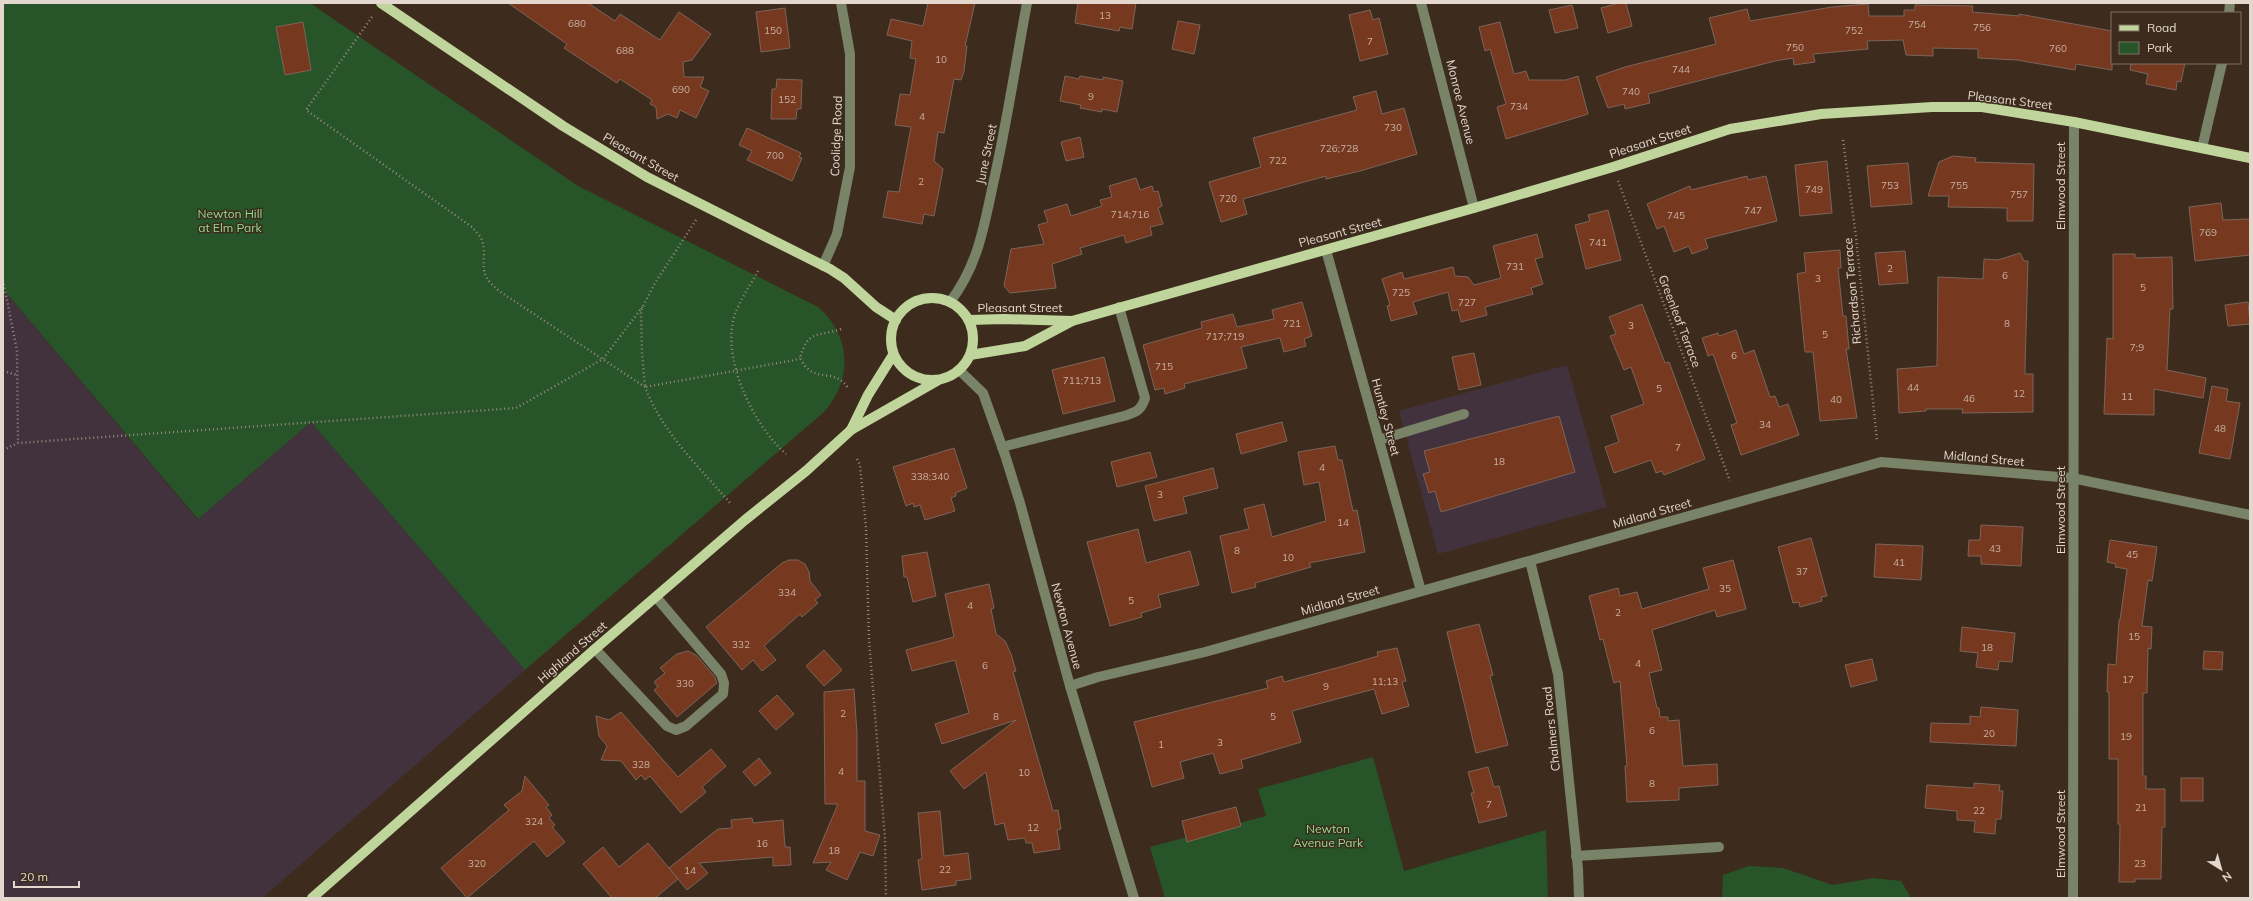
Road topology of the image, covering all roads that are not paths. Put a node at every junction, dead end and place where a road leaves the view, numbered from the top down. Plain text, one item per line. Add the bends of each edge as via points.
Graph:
1 (382, 3) edge
2 (841, 3) edge
3 (1026, 3) edge
4 (1421, 3) edge
5 (2222, 64) edge
6 (2074, 122) junction
7 (2202, 148) junction
8 (2250, 158) edge
9 (1474, 208) junction
10 (1326, 250) junction
11 (823, 266) junction
12 (950, 302) junction
13 (1119, 307) junction
14 (896, 320) junction
15 (969, 320) junction
16 (1072, 321) junction
17 (893, 355) junction
18 (970, 355) junction
19 (959, 370) junction
20 (937, 381) junction
21 (1464, 414) dead end
22 (851, 430) junction
23 (1379, 440) junction
24 (1002, 447) junction
25 (2072, 478) junction
26 (2250, 515) edge
27 (1530, 561) junction
28 (1421, 591) junction
29 (656, 596) junction
30 (595, 649) junction
31 (1070, 686) junction
32 (1720, 847) dead end
33 (1576, 856) junction
34 (312, 898) edge
35 (1134, 898) edge
36 (1578, 898) edge
37 (2073, 898) edge

1 - 11 main road, Pleasant Street via 563,126 646,177
2 - 11 street, Coolidge Road via 850,54 850,167 837,234
3 - 12 street, June Street via 1003,142 979,248 962,287
4 - 9 street, Monroe Avenue
5 - 7 street
6 - 7 main road, Pleasant Street
6 - 9 main road, Pleasant Street via 2006,110 1957,107 1821,114 1730,129
6 - 25 street, Elmwood Street
7 - 8 main road, Pleasant Street
9 - 10 main road, Pleasant Street
10 - 13 main road, Pleasant Street
10 - 23 street, Huntley Street
11 - 14 main road, Pleasant Street via 844,278 862,296
12 - 14 main road via 926,298 914,302 903,310
12 - 15 main road
13 - 16 main road, Pleasant Street
13 - 24 street via 1145,398 1142,408 1124,416
14 - 17 main road via 891,331
15 - 16 main road, Pleasant Street via 1004,318
15 - 18 main road via 973,332
16 - 18 main road, Pleasant Street via 1025,346
17 - 20 main road via 903,370 919,379
17 - 22 main road, Highland Street via 868,395
18 - 19 main road
19 - 20 main road
19 - 24 street, Newton Avenue via 983,392
20 - 22 main road, Highland Street
21 - 23 street
22 - 29 main road, Highland Street
23 - 28 street, Huntley Street
24 - 31 street, Newton Avenue
25 - 26 street, Midland Street
25 - 27 street, Midland Street via 1881,462
25 - 37 street, Elmwood Street
27 - 28 street, Midland Street
27 - 33 street, Chalmers Road via 1558,674
28 - 31 street, Midland Street via 1205,652
29 - 30 main road, Highland Street
29 - 30 street via 721,674 723,694 702,713 686,726 676,730 667,726
30 - 34 main road, Highland Street
31 - 35 street, Newton Avenue
32 - 33 street
33 - 36 street, Chalmers Road

